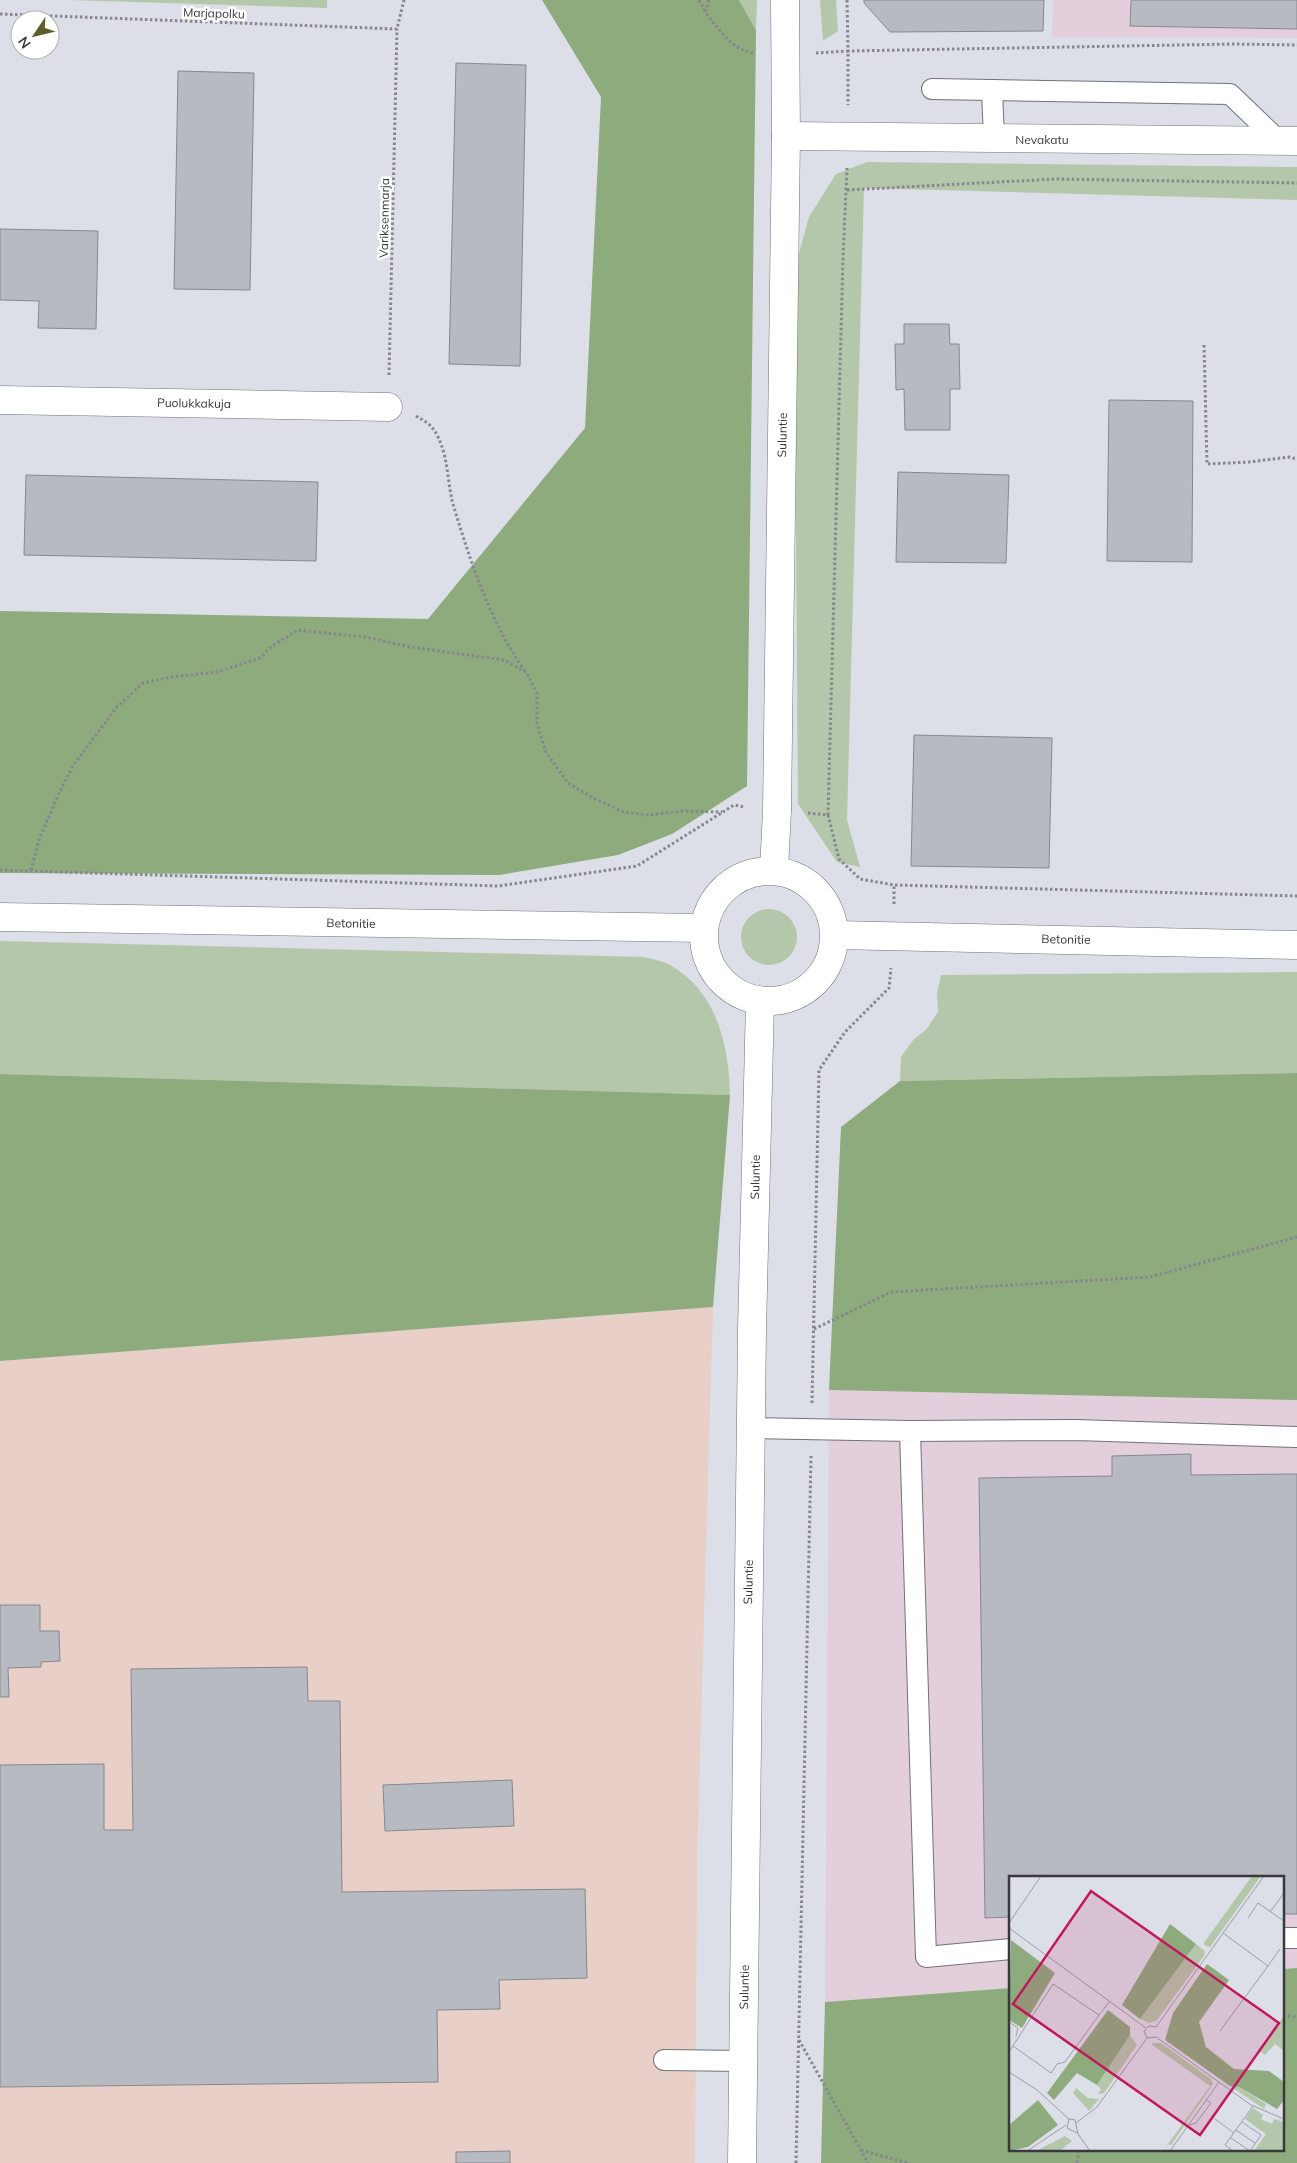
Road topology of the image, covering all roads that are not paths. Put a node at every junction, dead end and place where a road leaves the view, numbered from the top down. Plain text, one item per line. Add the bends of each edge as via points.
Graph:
1 (785, 0) edge
2 (932, 89) dead end
3 (992, 90) junction
4 (786, 136) junction
5 (994, 139) junction
6 (1288, 141) edge
7 (0, 400) edge
8 (388, 407) road end
9 (774, 870) junction
10 (0, 917) edge
11 (702, 928) junction
12 (835, 935) junction
13 (1297, 945) edge
14 (760, 1002) junction
15 (750, 1428) junction
16 (910, 1431) junction
17 (1297, 1437) edge
18 (1284, 1938) edge
19 (1297, 1938) edge
20 (1009, 1949) edge
21 (664, 2060) dead end
22 (743, 2062) junction
23 (742, 2163) edge

1 - 4 street, Suluntie
2 - 3 lane
3 - 5 lane
3 - 6 lane via 1230,94
4 - 5 street, Nevakatu
4 - 9 street, Suluntie
5 - 6 street, Nevakatu
7 - 8 street, Puolukkakuja
9 - 11 street via 741,876 721,892 715,897
9 - 12 street via 805,880 827,904
10 - 11 street, Betonitie
11 - 14 street via 707,962 728,989
12 - 13 street, Betonitie
12 - 14 street via 825,971 818,978 797,996
14 - 15 street, Suluntie
15 - 16 lane
15 - 22 street, Suluntie
16 - 17 lane via 1076,1430
16 - 20 lane via 926,1957
18 - 19 lane
21 - 22 lane
22 - 23 street, Suluntie

